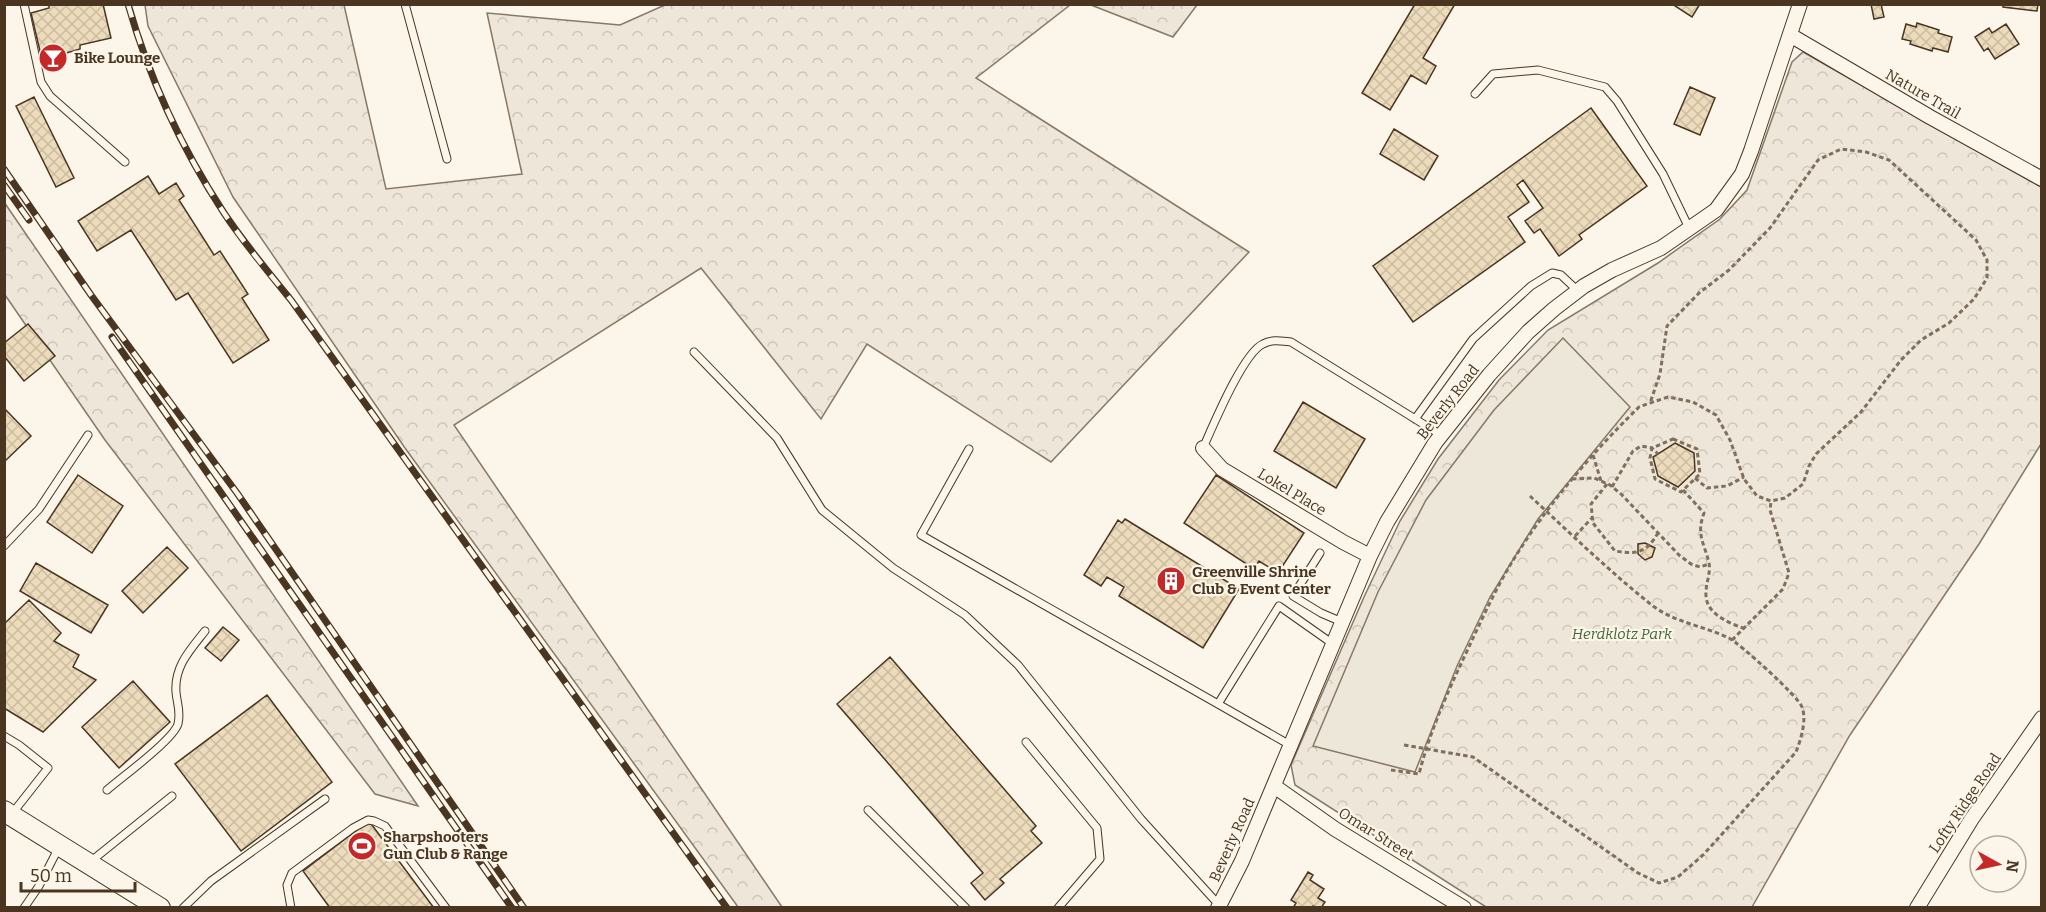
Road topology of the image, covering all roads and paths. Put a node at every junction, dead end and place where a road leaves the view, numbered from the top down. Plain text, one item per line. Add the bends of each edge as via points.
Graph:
1 (24, 4) edge
2 (405, 4) edge
3 (1800, 4) edge
4 (1790, 35) junction
5 (1475, 94) dead end
6 (447, 159) dead end
7 (125, 162) dead end
8 (2042, 179) edge
9 (1689, 228) junction
10 (1578, 291) junction
11 (694, 352) dead end
12 (1650, 403) junction
13 (1415, 419) junction
14 (88, 435) dead end
15 (1441, 435) junction
16 (1203, 448) joint
17 (1652, 448) junction
18 (969, 449) dead end
19 (1593, 454) junction
20 (1658, 454) dead end
21 (1744, 477) junction
22 (1695, 478) junction
23 (1572, 479) junction
24 (1601, 481) junction
25 (1607, 484) junction
26 (1612, 487) junction
27 (1683, 490) junction
28 (1530, 496) dead end
29 (1771, 501) junction
30 (1547, 511) junction
31 (1592, 518) junction
32 (1658, 533) junction
33 (1574, 537) junction
34 (4, 546) edge
35 (1320, 553) dead end
36 (1370, 556) junction
37 (1709, 564) junction
38 (1342, 622) junction
39 (1743, 628) junction
40 (205, 631) dead end
41 (1732, 639) junction
42 (1333, 644) junction
43 (1218, 704) junction
44 (2042, 718) edge
45 (4, 736) edge
46 (1026, 742) dead end
47 (1290, 745) junction
48 (1404, 745) dead end
49 (1426, 749) junction
50 (1391, 770) dead end
51 (1274, 786) junction
52 (107, 790) dead end
53 (172, 796) dead end
54 (325, 799) dead end
55 (868, 810) dead end
56 (8, 813) edge
57 (61, 845) junction
58 (89, 863) junction
59 (1219, 907) edge
60 (24, 908) edge
61 (160, 908) edge
62 (183, 908) edge
63 (291, 908) edge
64 (446, 908) edge
65 (966, 908) edge
66 (1058, 908) edge
67 (1464, 908) edge
68 (1917, 908) edge

1 - 7 lane via 41,82 50,96
2 - 6 lane
3 - 4 street, Beverly Road
4 - 8 street, Nature Trail
4 - 9 street, Beverly Road via 1742,174 1716,210
5 - 9 lane via 1493,74 1538,70 1605,87 1664,174
9 - 10 street, Beverly Road via 1660,248
10 - 13 lane via 1561,275 1552,273 1531,286 1473,339
10 - 15 street, Beverly Road via 1528,332
11 - 59 lane via 777,438 822,510 893,568 966,615 1018,665 1141,819
12 - 19 path via 1639,407
12 - 21 path via 1668,397 1693,402 1716,415
12 - 29 path via 1660,374 1667,326 1770,228 1818,160 1841,149 1889,160 1976,240 1987,260 1987,278 1974,299 1921,340 1861,412 1816,454 1803,484 1785,498
13 - 15 lane
13 - 16 lane via 1291,342 1273,340 1251,354
14 - 34 lane via 39,509
15 - 36 street, Beverly Road
16 - 36 street, Lokel Place via 1222,469
17 - 20 path
17 - 22 path via 1673,439 1697,449 1700,474
17 - 26 path via 1641,446 1633,451
17 - 27 path via 1655,479
18 - 43 lane via 921,535
19 - 23 path
19 - 24 path
21 - 22 path via 1727,486 1707,488
21 - 29 path via 1758,496
22 - 27 path
23 - 24 path
23 - 30 path
24 - 25 path
25 - 26 path
25 - 31 path via 1590,504
26 - 32 path
27 - 37 path via 1704,513 1701,543
28 - 30 path
29 - 39 path via 1770,510 1789,573 1783,589
30 - 33 path
30 - 49 path via 1512,562 1482,620
31 - 32 path via 1615,551 1638,552 1650,546
31 - 33 path
32 - 37 path via 1690,564
33 - 41 path via 1656,608
35 - 38 lane via 1293,596
36 - 38 street, Beverly Road
37 - 39 path via 1709,606 1718,616
38 - 42 street, Beverly Road
39 - 41 path
40 - 52 lane via 181,662 176,691 180,709 177,726
41 - 49 path via 1802,707 1803,731 1796,752 1704,854 1678,877 1659,883 1638,873 1473,757
42 - 43 lane via 1279,606
42 - 47 street, Beverly Road
43 - 47 lane
44 - 68 street, Lofty Ridge Road via 1971,820
45 - 56 lane via 48,768
46 - 66 lane via 1097,828 1100,859
47 - 51 street, Beverly Road
48 - 49 path
49 - 50 path via 1419,774
51 - 59 street, Beverly Road
51 - 67 street, Omar Street via 1335,829
53 - 58 lane
54 - 62 lane via 210,881
55 - 65 lane
56 - 57 street
57 - 58 street
57 - 60 lane
58 - 61 street
63 - 64 lane via 287,885 292,873 368,820 385,826

